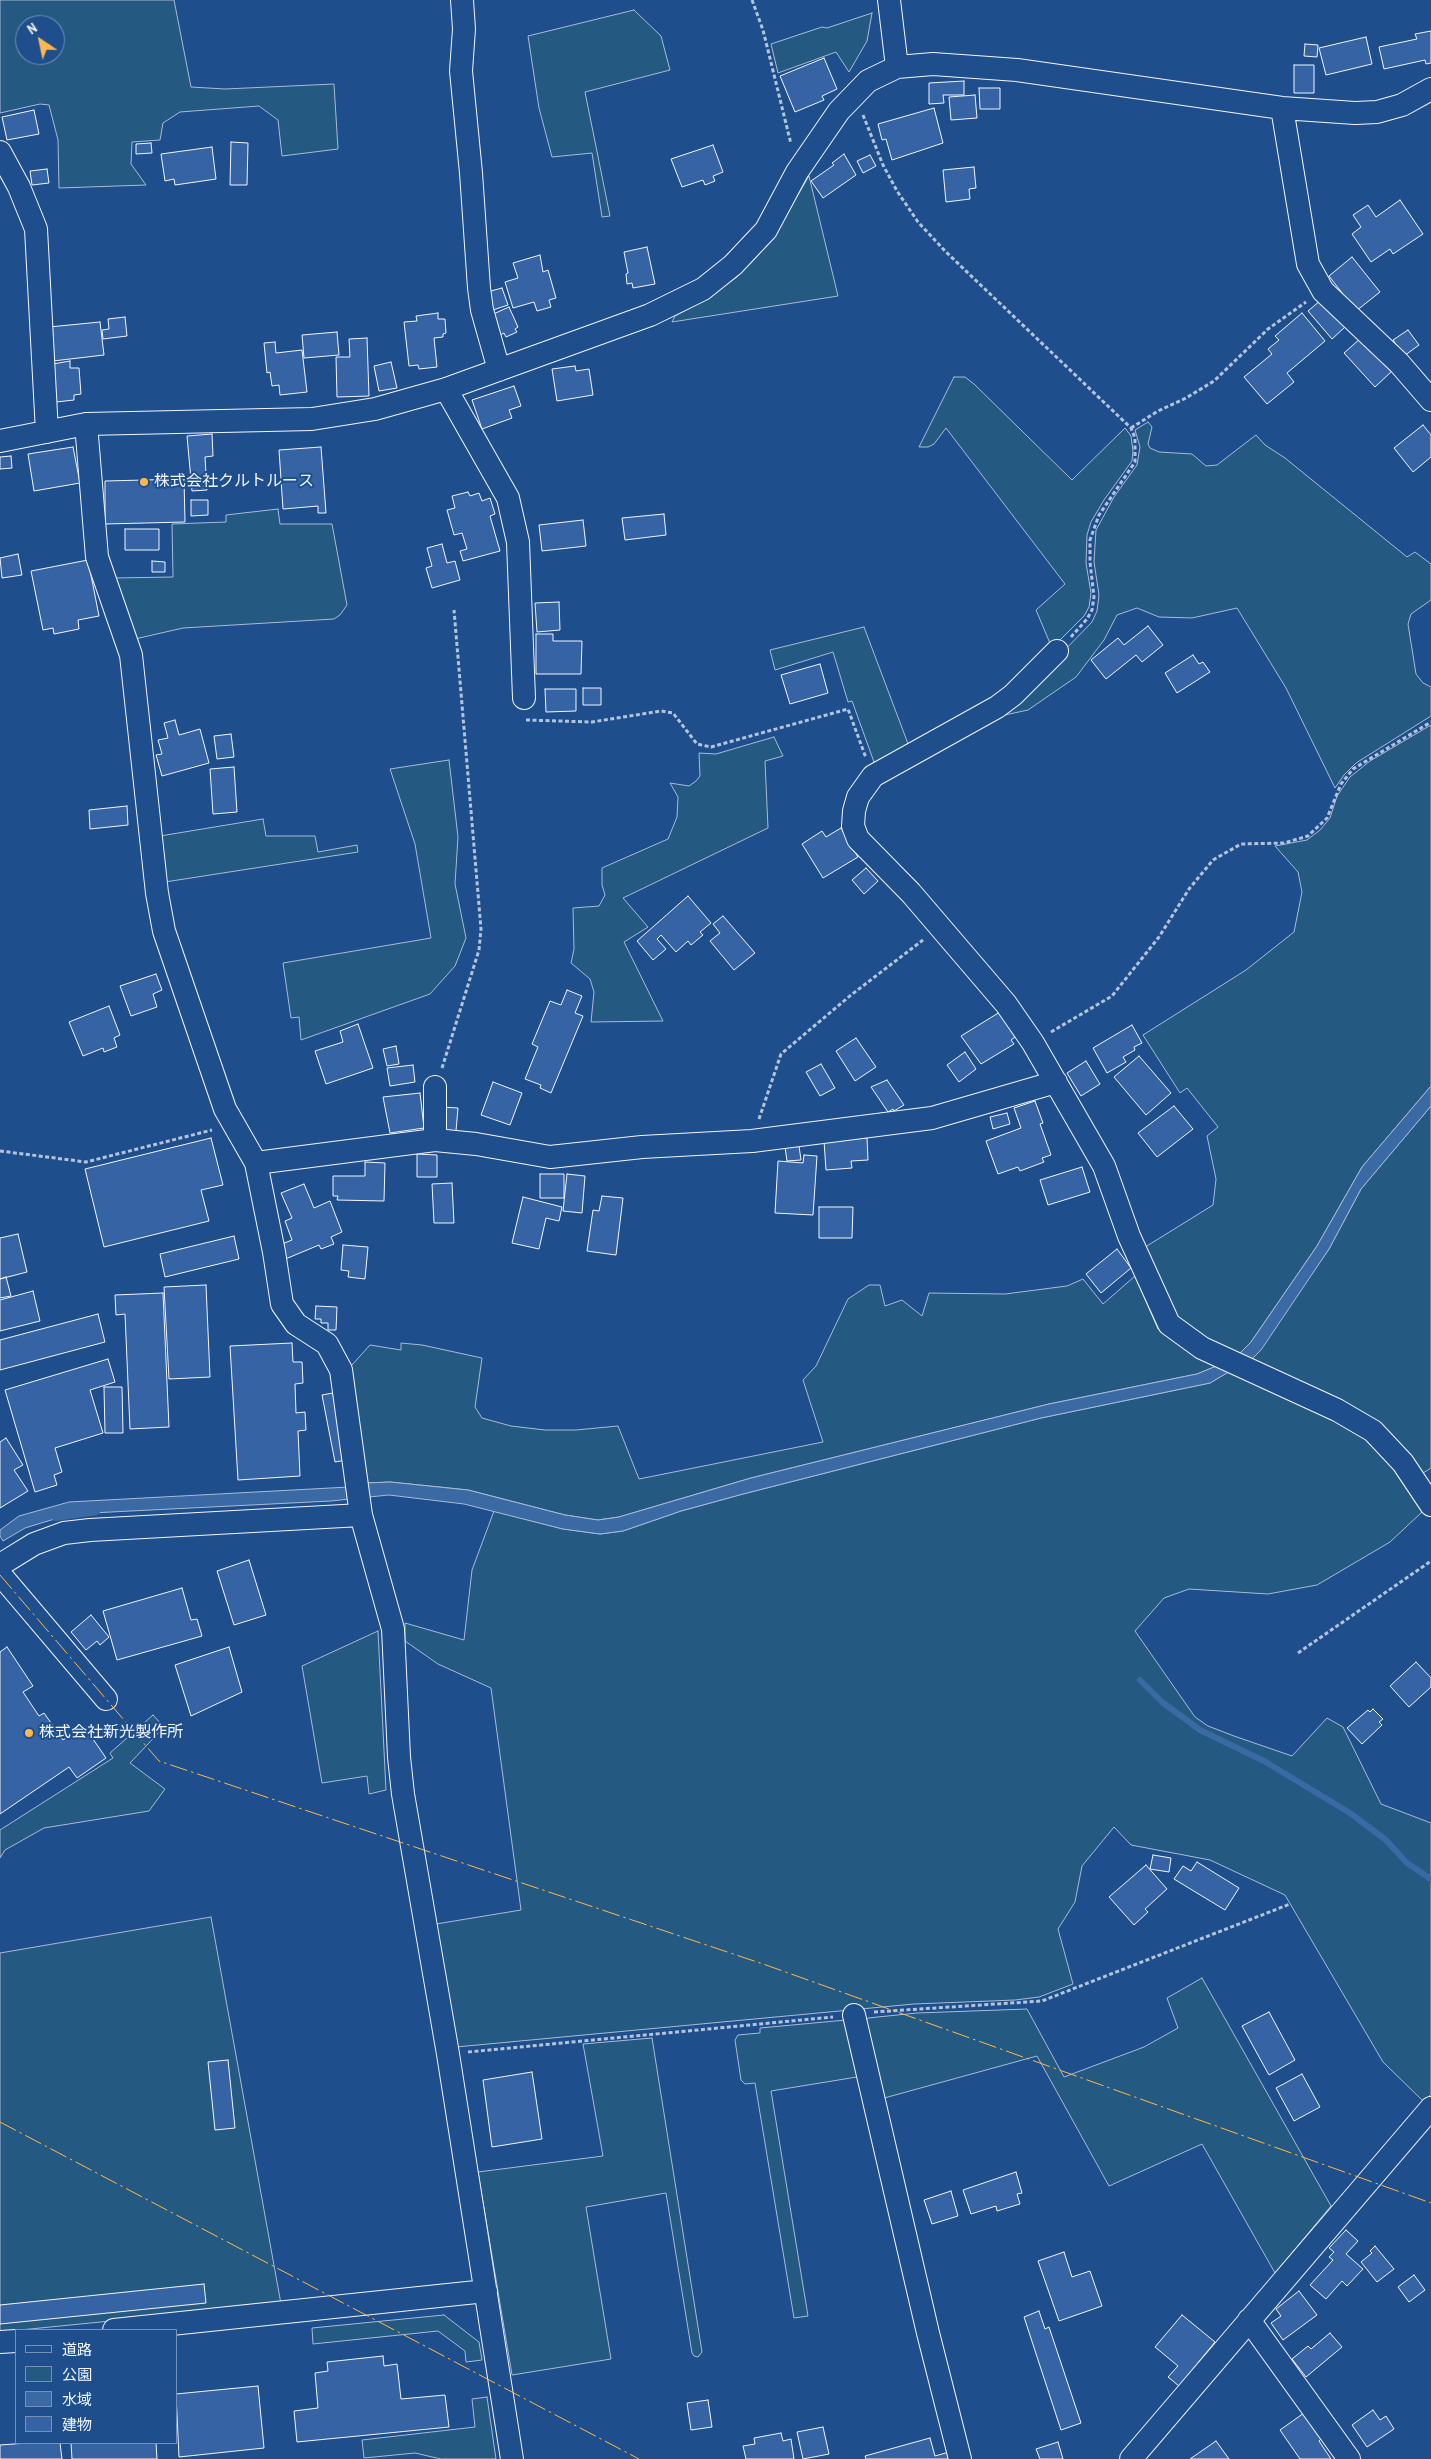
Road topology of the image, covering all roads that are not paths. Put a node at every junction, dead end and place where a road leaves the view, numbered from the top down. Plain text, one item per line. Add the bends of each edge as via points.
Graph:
1 (462, 0) edge
2 (889, 0) edge
3 (897, 67) junction
4 (1431, 89) edge
5 (1282, 108) junction
6 (0, 152) edge
7 (499, 370) junction
8 (446, 389) junction
9 (1431, 400) edge
10 (86, 424) junction
11 (47, 432) junction
12 (0, 442) edge
13 (1057, 651) road end
14 (524, 698) road end
15 (1056, 1082) junction
16 (435, 1087) road end
17 (435, 1140) junction
18 (256, 1163) junction
19 (1431, 1505) edge
20 (361, 1515) junction
21 (0, 1565) edge
22 (0, 1574) edge
23 (106, 1699) dead end
24 (854, 2015) road end
25 (1431, 2108) edge
26 (486, 2291) junction
27 (1249, 2320) junction
28 (124, 2329) edge
29 (15, 2341) edge
30 (0, 2342) edge
31 (512, 2459) edge
32 (960, 2459) edge
33 (1131, 2459) edge
34 (1348, 2459) edge

1 - 7 street via 461,70 479,288
2 - 3 street
3 - 5 street via 934,64 1017,70
3 - 7 street via 868,81 854,93 797,172 766,230 733,265 703,289 650,315
4 - 5 street via 1402,105 1377,112
5 - 9 street via 1308,264 1324,290 1399,363
6 - 11 street via 36,229
7 - 8 street
8 - 10 street via 375,409 312,418
8 - 14 street via 508,498 518,542
10 - 11 street
10 - 18 street via 97,557 131,655 164,931 232,1125
11 - 12 street
13 - 15 street via 997,707 873,776 858,797 853,826 858,839 911,893 1006,1004 1034,1042
15 - 17 street via 932,1118 752,1141 642,1147 550,1157
15 - 19 street via 1104,1166 1129,1236 1169,1324 1202,1348 1337,1410 1373,1431 1403,1463
16 - 17 street
17 - 18 street
18 - 20 street via 282,1304 296,1324 327,1344 341,1370
20 - 21 street via 64,1533 34,1544
20 - 26 street via 393,1629 403,1794
22 - 23 street
24 - 32 street
25 - 27 street
26 - 28 street
26 - 31 street
27 - 33 street
27 - 34 street
29 - 30 street

